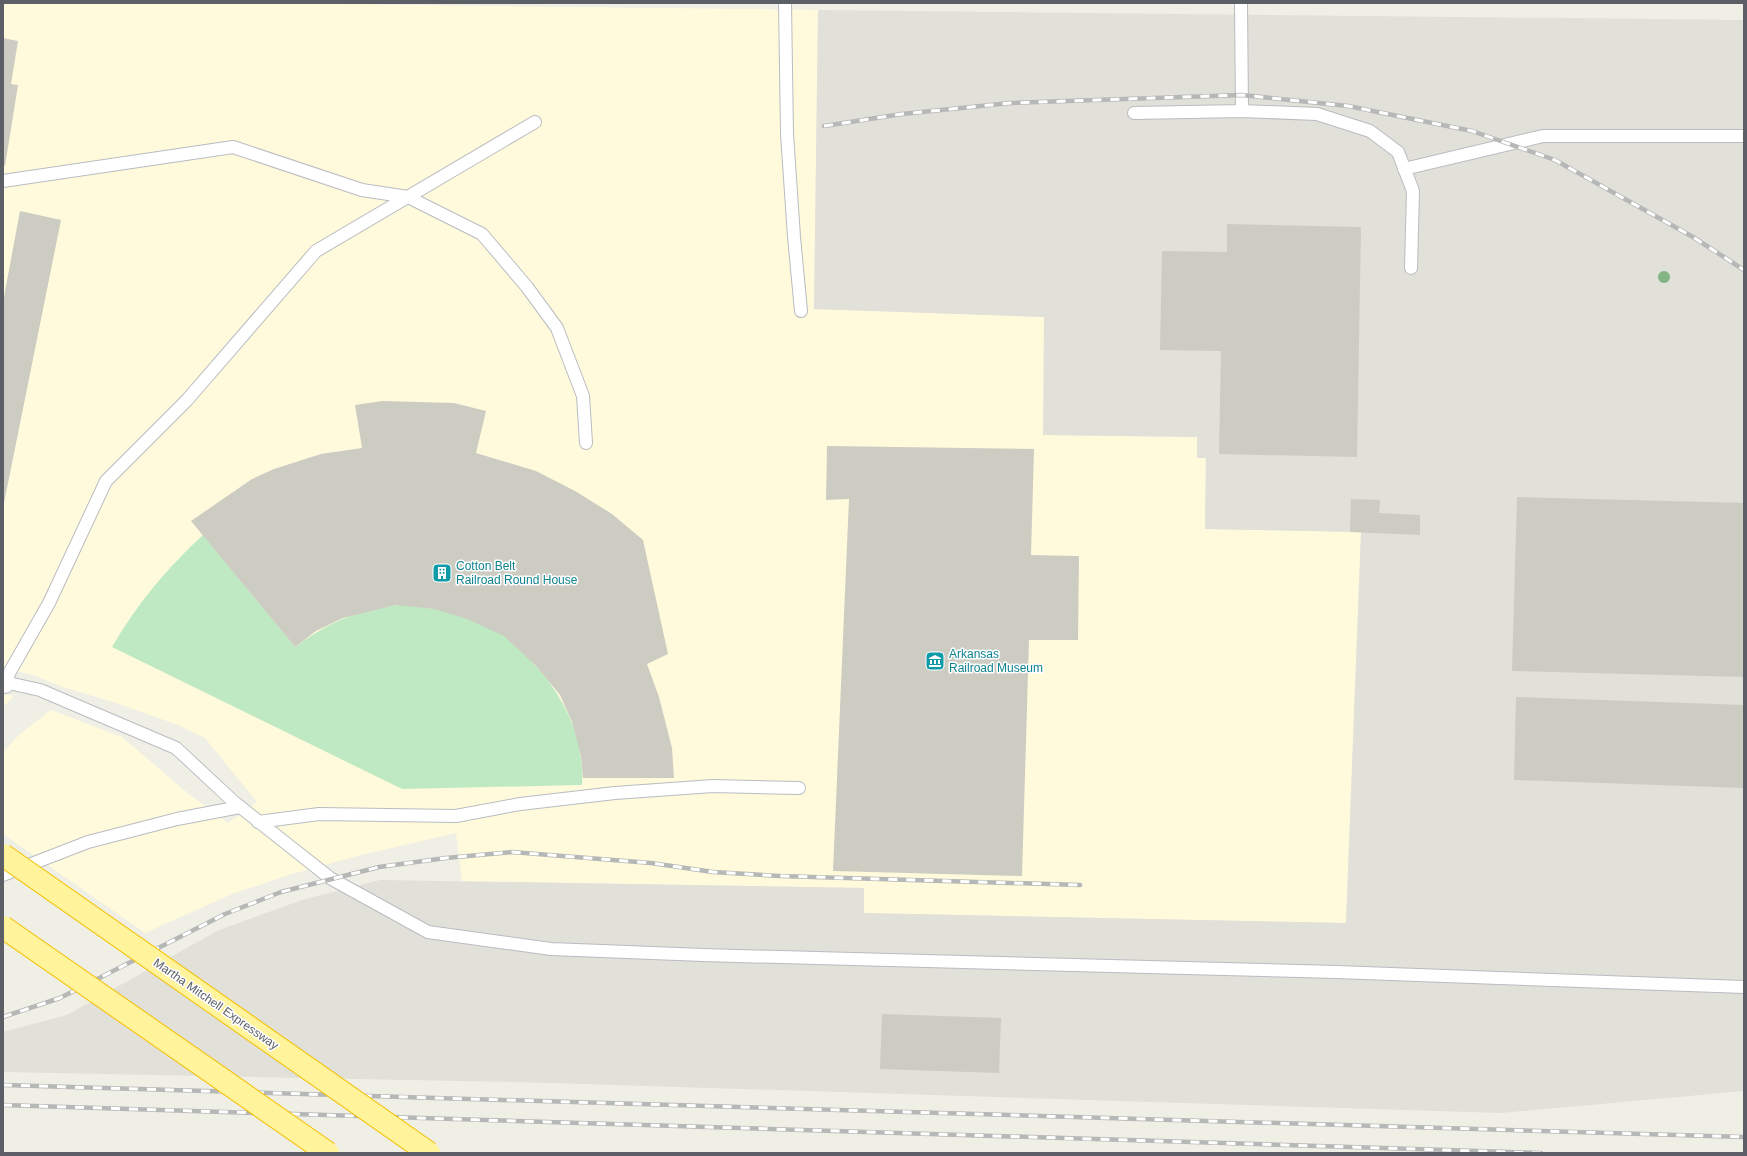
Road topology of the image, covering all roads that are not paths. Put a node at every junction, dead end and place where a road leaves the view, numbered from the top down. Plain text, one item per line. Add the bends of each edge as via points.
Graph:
1 (785, 3) edge
2 (1241, 3) edge
3 (1242, 111) junction
4 (1134, 113) dead end
5 (535, 122) dead end
6 (1744, 136) edge
7 (1404, 168) junction
8 (3, 181) edge
9 (408, 196) junction
10 (1411, 268) dead end
11 (801, 311) dead end
12 (586, 443) dead end
13 (3, 682) edge
14 (799, 788) dead end
15 (240, 807) junction
16 (258, 822) junction
17 (3, 855) edge
18 (3, 875) edge
19 (3, 927) edge
20 (1744, 987) edge
21 (328, 1153) edge
22 (429, 1153) edge

1 - 11 lane via 787,134
2 - 3 lane
3 - 4 lane
3 - 7 lane via 1317,114 1370,131 1398,152
5 - 9 lane
6 - 7 lane via 1543,136
7 - 10 lane via 1413,191
8 - 9 lane via 233,147 362,190
9 - 12 lane via 482,234 553,322 583,396
9 - 13 lane via 316,251 188,400 106,481 49,603
13 - 15 lane via 40,690 176,748
14 - 16 lane via 713,786 615,793 520,804 456,816 319,814
15 - 16 lane
15 - 18 lane via 177,819 88,842
16 - 20 lane via 330,878 428,932 551,949 1337,972
17 - 22 highway, Martha Mitchell Expressway, bridge
19 - 21 highway, bridge

